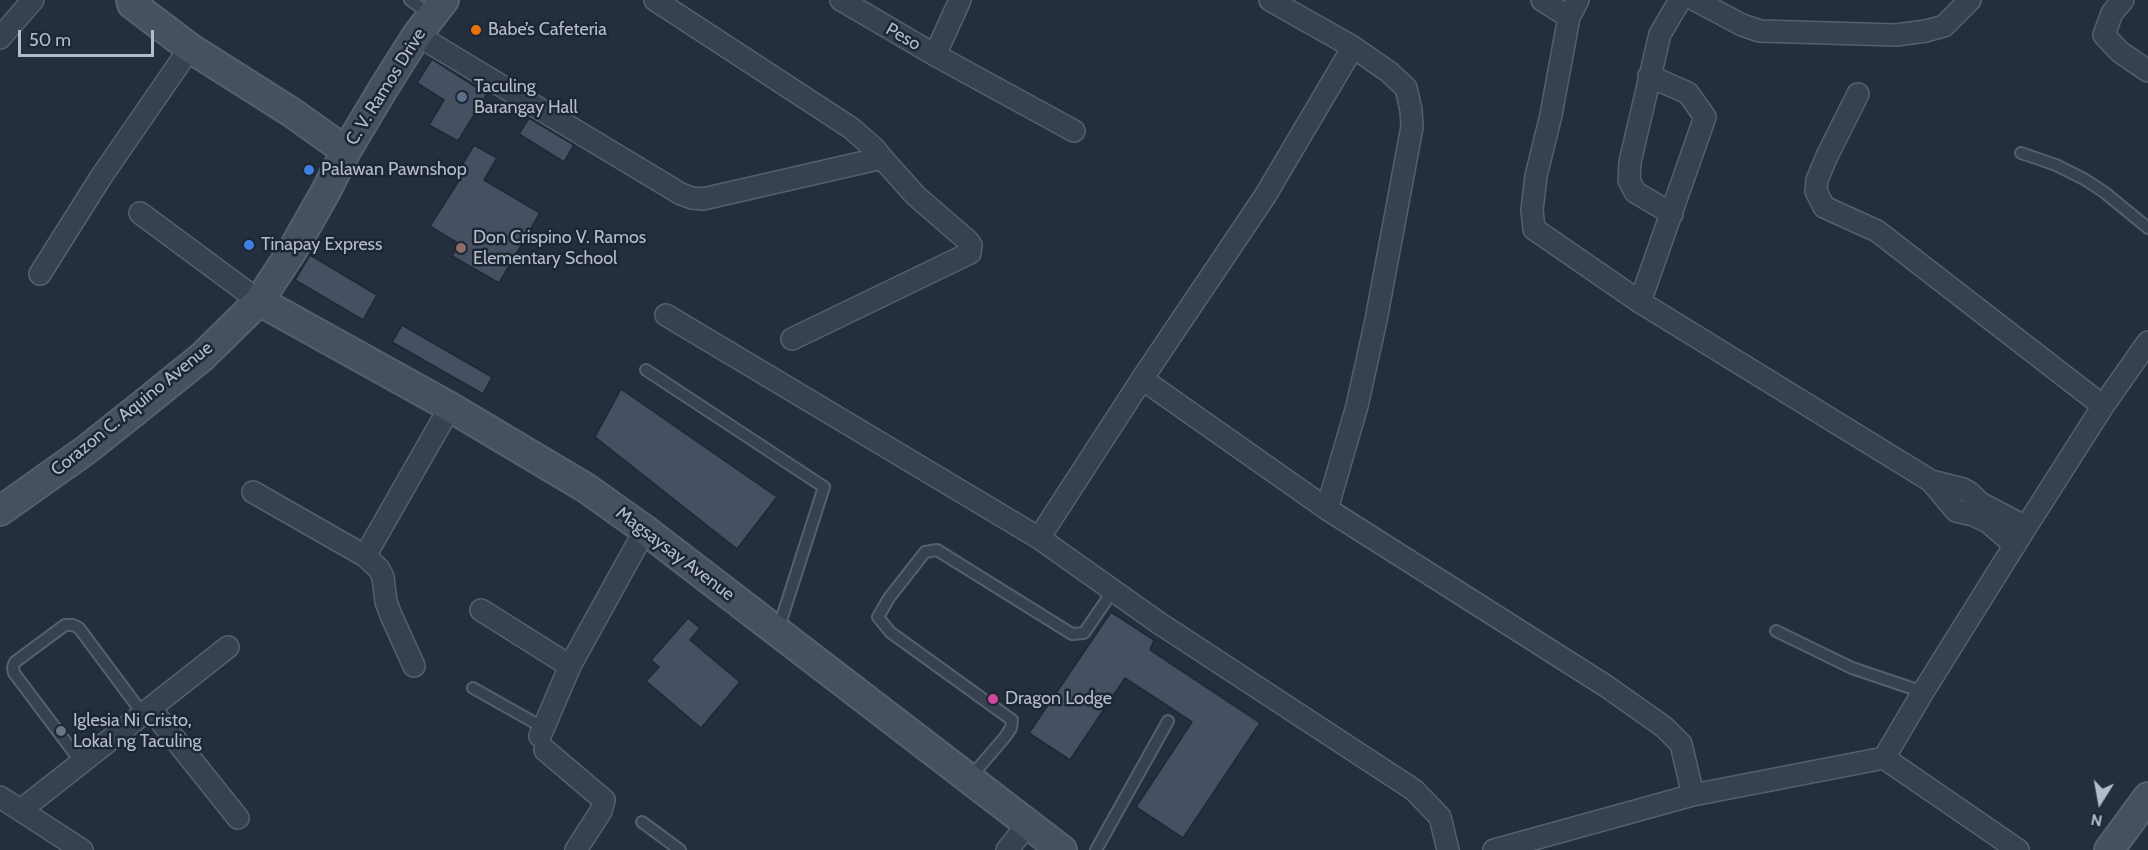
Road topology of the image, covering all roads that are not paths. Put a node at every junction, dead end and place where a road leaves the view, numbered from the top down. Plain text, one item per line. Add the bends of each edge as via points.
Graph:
1 (33, 0) edge
2 (655, 0) edge
3 (841, 0) edge
4 (960, 0) edge
5 (1270, 0) edge
6 (1542, 0) edge
7 (1680, 0) edge
8 (1695, 0) edge
9 (1970, 0) edge
10 (2123, 0) edge
11 (129, 1) edge
12 (1573, 8) edge
13 (426, 13) edge
14 (0, 38) edge
15 (1353, 47) junction
16 (190, 48) junction
17 (934, 55) junction
18 (2148, 71) edge
19 (1649, 76) junction
20 (1858, 94) dead end
21 (1074, 131) dead end
22 (346, 151) junction
23 (2021, 153) dead end
24 (882, 158) junction
25 (140, 213) dead end
26 (1672, 214) junction
27 (2148, 228) edge
28 (40, 274) dead end
29 (259, 301) junction
30 (1640, 302) junction
31 (666, 315) dead end
32 (792, 339) dead end
33 (2148, 342) edge
34 (646, 370) dead end
35 (1142, 379) junction
36 (2103, 406) junction
37 (450, 407) junction
38 (253, 492) dead end
39 (1327, 509) junction
40 (0, 511) edge
41 (645, 530) junction
42 (2020, 536) junction
43 (1039, 538) junction
44 (365, 556) junction
45 (1112, 592) junction
46 (481, 610) dead end
47 (1776, 630) dead end
48 (777, 633) junction
49 (228, 647) dead end
50 (414, 666) dead end
51 (570, 666) junction
52 (473, 688) dead end
53 (1923, 692) junction
54 (147, 711) junction
55 (1168, 721) dead end
56 (543, 738) junction
57 (1884, 758) junction
58 (81, 762) junction
59 (968, 780) junction
60 (1693, 795) junction
61 (0, 797) edge
62 (2148, 797) edge
63 (21, 810) junction
64 (238, 818) dead end
65 (642, 822) dead end
66 (1028, 824) junction
67 (82, 850) edge
68 (576, 850) edge
69 (681, 850) edge
70 (1007, 850) edge
71 (1062, 850) edge
72 (1096, 850) edge
73 (1448, 850) edge
74 (1494, 850) edge
75 (2018, 850) edge
76 (2109, 850) edge

1 - 14 street
2 - 24 street via 851,128
3 - 17 street, Peso
4 - 17 street
5 - 15 street
6 - 12 street
7 - 19 street via 1660,34
8 - 9 street via 1760,31 1896,35 1944,26
10 - 18 street via 2112,13 2104,35 2120,52
11 - 16 street
12 - 30 street via 1536,176 1532,222 1534,229
13 - 22 street, C. V. Ramos Drive
13 - 24 street via 692,198 703,200
15 - 35 street via 1265,196
15 - 39 street via 1406,88 1412,127 1357,406
16 - 22 street
16 - 28 street
17 - 21 street, Peso
19 - 26 street via 1629,180 1635,192
19 - 26 street via 1688,93 1705,117
20 - 36 street via 1817,180 1816,192 1824,207 1877,231
22 - 29 street, C. V. Ramos Drive via 292,251
23 - 27 lane via 2084,179
24 - 32 street via 916,196 968,241 970,253
25 - 29 street
26 - 30 street
29 - 37 street, Magsaysay Avenue
29 - 40 street, Corazon C. Aquino Avenue via 202,357 86,450
30 - 42 street via 1931,481 1970,493
31 - 43 street
33 - 36 street
34 - 48 lane via 824,487
35 - 39 street
35 - 43 street
36 - 42 street
37 - 41 street, Magsaysay Avenue via 586,488
37 - 44 street
38 - 44 street
39 - 60 street via 1664,727 1682,744
41 - 48 street, Magsaysay Avenue
41 - 51 street
42 - 53 street
43 - 45 street
44 - 50 street via 383,577 386,602
45 - 59 lane via 1084,633 1072,634 938,550 925,552 889,598 878,617 890,632 1012,720 1005,737
45 - 73 street via 1414,790 1440,817
46 - 51 street
47 - 53 lane via 1852,668
48 - 59 street, Magsaysay Avenue
49 - 54 street
51 - 56 street
52 - 56 lane
53 - 57 street
54 - 58 street
54 - 58 lane via 73,625 65,625 15,662 14,673
54 - 64 street
55 - 72 lane
56 - 68 street via 604,800
57 - 60 street
57 - 75 street
58 - 63 street
59 - 66 street, Magsaysay Avenue
60 - 74 street
61 - 63 street
62 - 76 street
63 - 67 street
65 - 69 lane
66 - 70 street
66 - 71 street, Magsaysay Avenue

